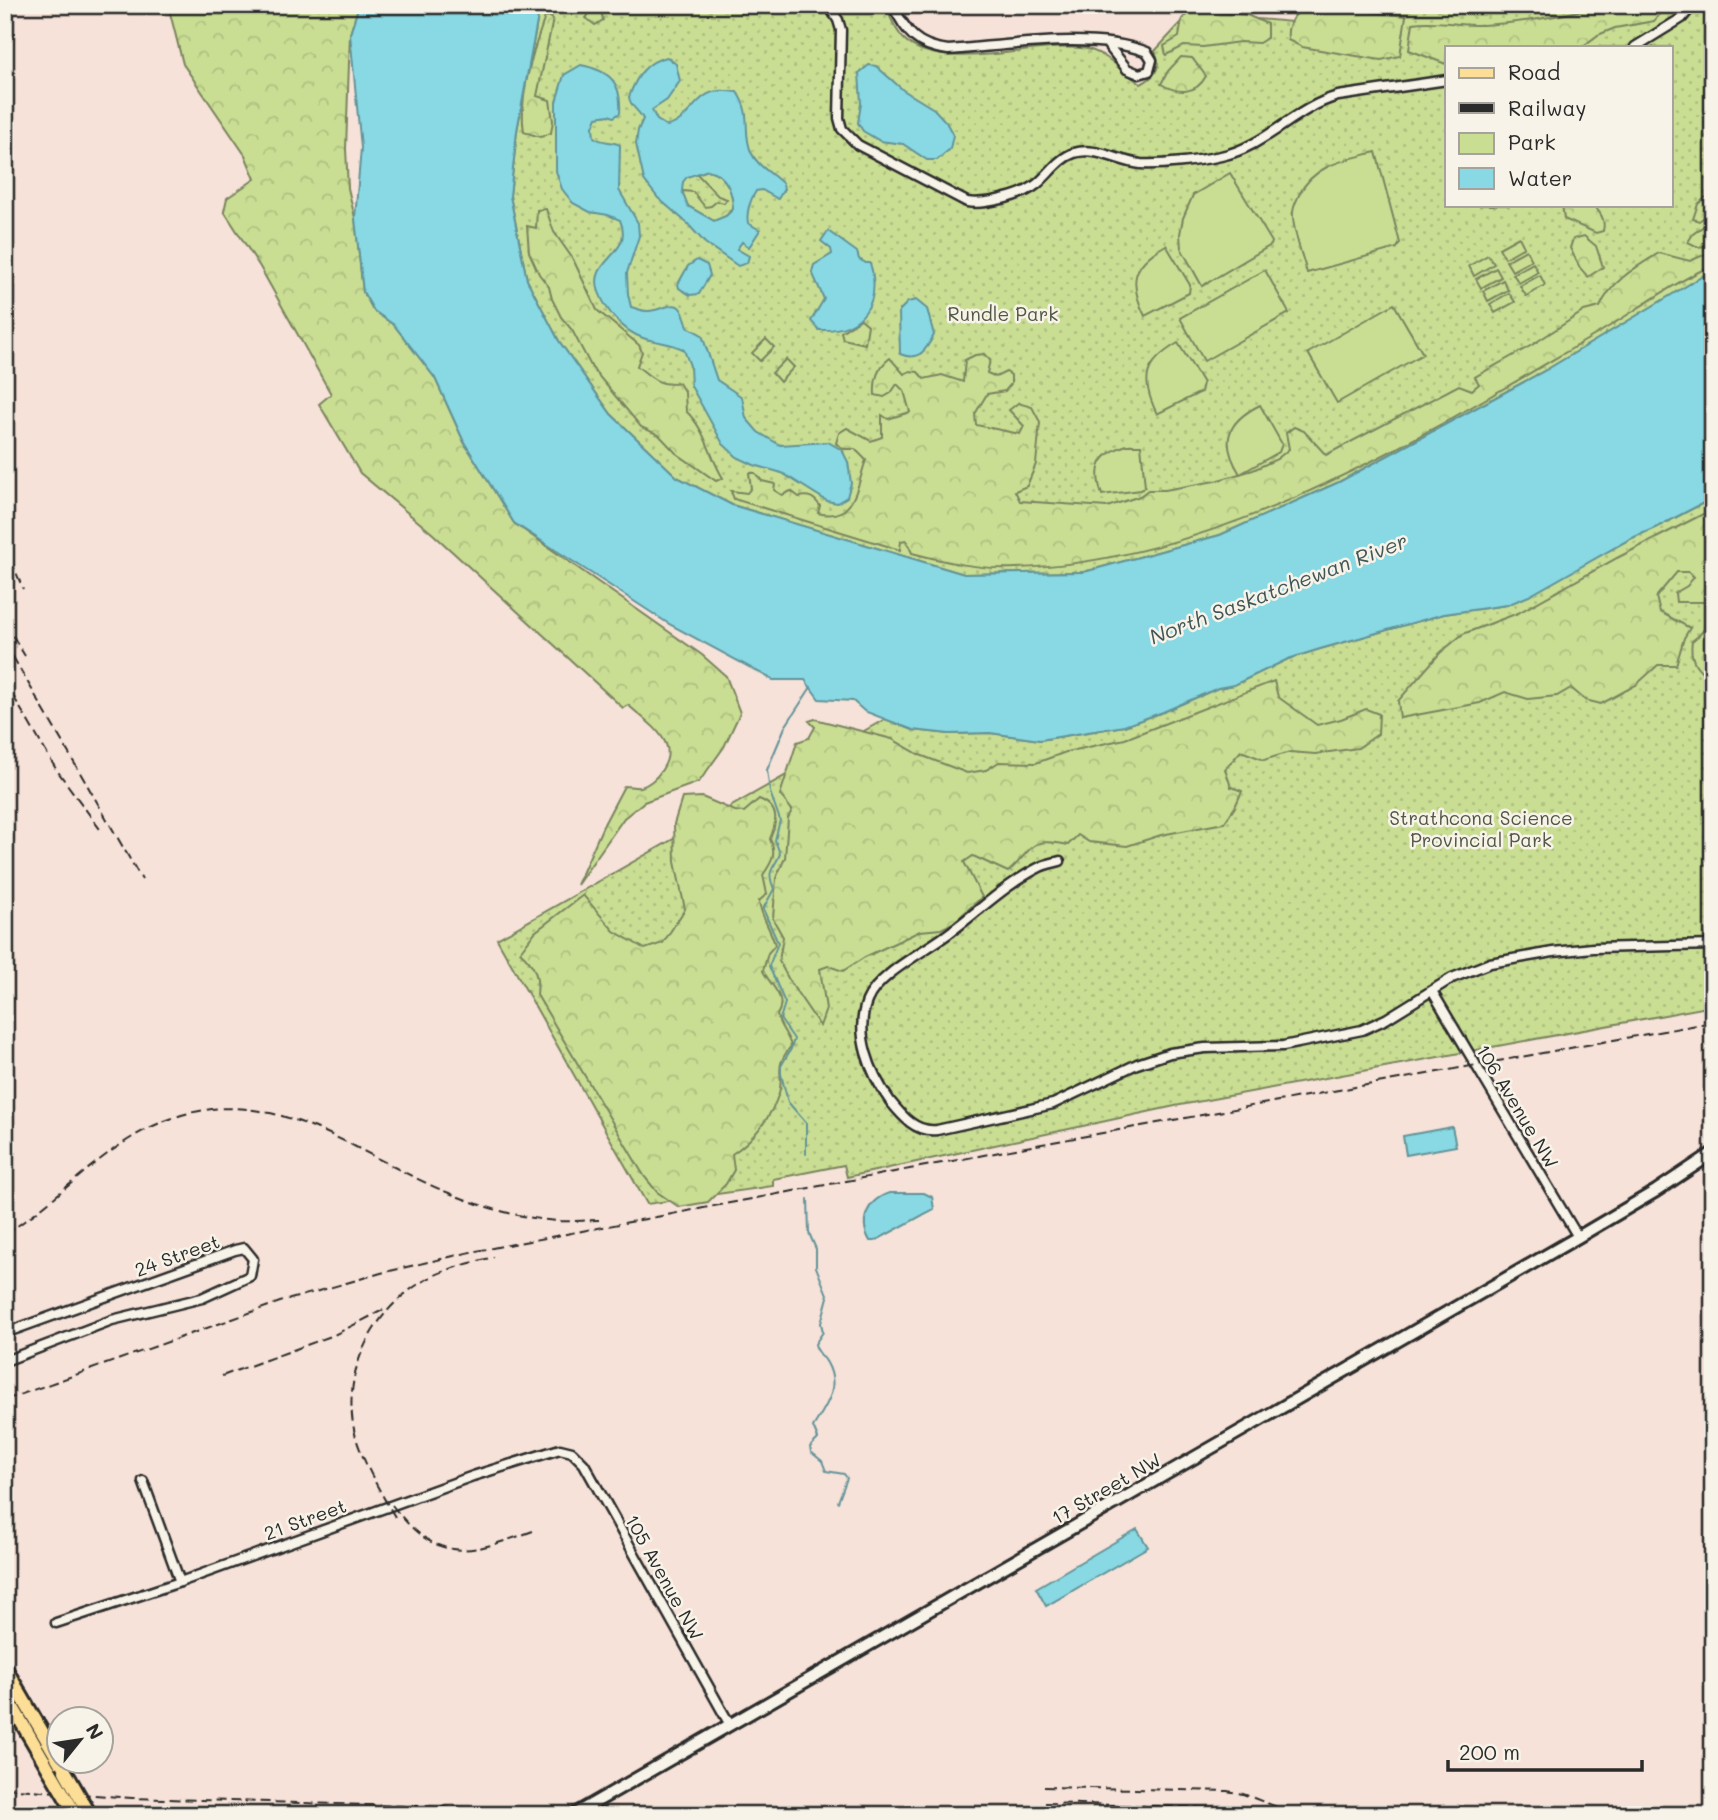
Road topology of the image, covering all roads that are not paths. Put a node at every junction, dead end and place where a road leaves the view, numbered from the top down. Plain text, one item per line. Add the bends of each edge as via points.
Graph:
1 (828, 5) edge
2 (892, 5) edge
3 (1693, 5) edge
4 (1107, 44) junction
5 (1637, 46) edge
6 (1445, 80) edge
7 (1060, 861) dead end
8 (1713, 945) edge
9 (1432, 990) junction
10 (1713, 1153) edge
11 (1713, 1161) edge
12 (1656, 1191) junction
13 (1578, 1237) junction
14 (5, 1333) edge
15 (5, 1361) edge
16 (567, 1450) joint
17 (143, 1480) dead end
18 (180, 1582) junction
19 (55, 1623) dead end
20 (5, 1668) edge
21 (5, 1694) edge
22 (730, 1725) junction
23 (76, 1815) edge
24 (90, 1815) edge
25 (573, 1815) edge

1 - 6 street via 841,30 842,129 858,145 973,203 1026,191 1072,154 1092,152 1144,164 1219,157 1256,143 1321,100
2 - 4 street via 905,28 925,46 948,50 1067,41
3 - 5 street via 1682,18
4 - 4 street via 1147,52 1152,60 1149,71 1139,74 1127,69
7 - 9 street via 1041,866 1000,893 886,978 869,996 862,1020 874,1075 901,1114 919,1129 929,1132 1053,1104 1170,1053 1283,1046 1362,1030
8 - 9 street via 1553,952 1490,963
9 - 13 street, 106 Avenue NW
10 - 12 main road, 17 Street NW
11 - 12 main road, 17 Street NW
12 - 13 main road, 17 Street NW
13 - 22 main road, 17 Street NW
14 - 15 street, 24 Street via 236,1250 244,1248 253,1259 250,1276 202,1297 112,1320
16 - 18 street, 21 Street via 554,1449 473,1476
16 - 22 street, 105 Avenue NW via 584,1464
17 - 18 street
18 - 19 street, 21 Street
20 - 24 main road, bridge
21 - 23 main road, bridge
22 - 25 main road, 17 Street NW

